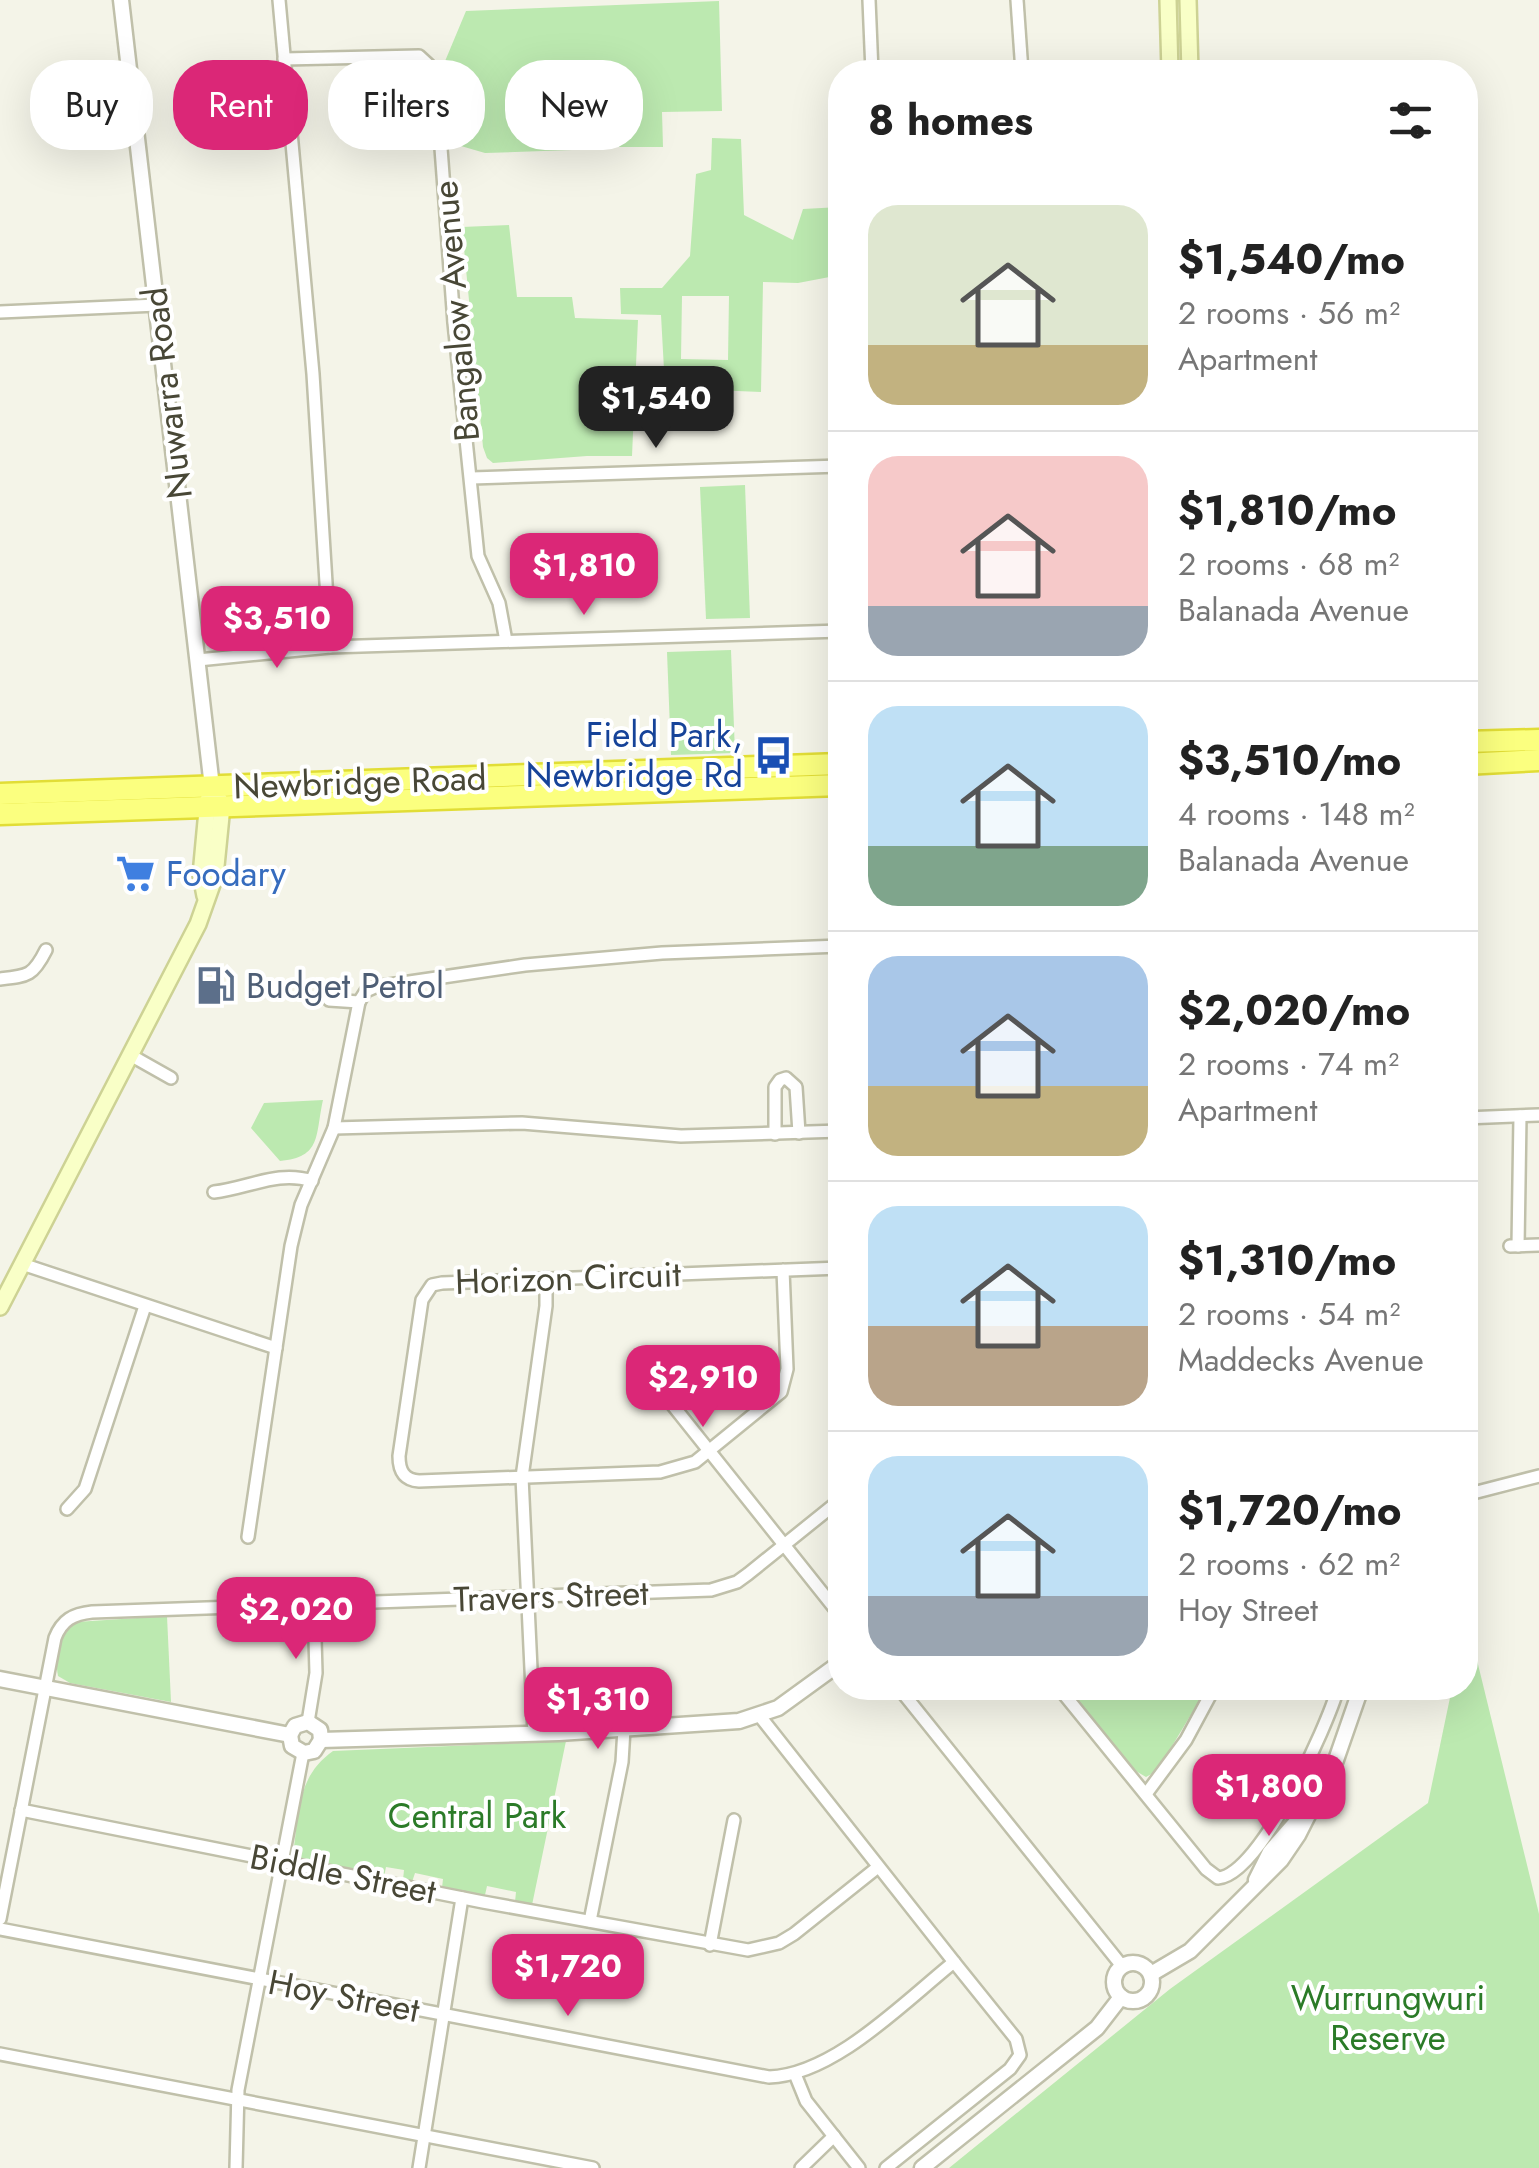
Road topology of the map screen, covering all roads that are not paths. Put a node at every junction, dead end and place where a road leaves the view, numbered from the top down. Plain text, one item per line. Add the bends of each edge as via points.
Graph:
1 (121, 0) edge
2 (279, 0) edge
3 (869, 0) edge
4 (1018, 0) edge
5 (1168, 0) edge
6 (1188, 0) edge
7 (284, 59) junction
8 (872, 60) edge
9 (1021, 60) edge
10 (1170, 60) edge
11 (1190, 60) edge
12 (157, 305) junction
13 (0, 312) edge
14 (828, 466) edge
15 (472, 478) junction
16 (828, 631) edge
17 (506, 641) junction
18 (330, 647) junction
19 (198, 660) junction
20 (1539, 740) edge
21 (1478, 742) edge
22 (1539, 760) edge
23 (1478, 763) edge
24 (828, 765) edge
25 (828, 785) edge
26 (0, 794) edge
27 (214, 800) junction
28 (0, 814) edge
29 (828, 946) edge
30 (46, 950) dead end
31 (0, 978) edge
32 (329, 1000) dead end
33 (358, 1002) junction
34 (132, 1056) junction
35 (171, 1078) dead end
36 (1539, 1115) edge
37 (1520, 1116) junction
38 (1478, 1118) edge
39 (334, 1128) junction
40 (828, 1132) edge
41 (799, 1133) junction
42 (775, 1134) junction
43 (312, 1181) junction
44 (214, 1192) dead end
45 (1539, 1245) edge
46 (22, 1264) junction
47 (828, 1268) edge
48 (783, 1270) junction
49 (546, 1278) junction
50 (145, 1306) junction
51 (0, 1307) edge
52 (276, 1348) junction
53 (667, 1398) dead end
54 (710, 1451) junction
55 (1539, 1476) edge
56 (522, 1477) junction
57 (1478, 1490) edge
58 (68, 1509) dead end
59 (828, 1510) edge
60 (248, 1536) dead end
61 (785, 1545) junction
62 (525, 1597) junction
63 (828, 1600) edge
64 (314, 1604) junction
65 (828, 1671) edge
66 (0, 1679) edge
67 (45, 1688) junction
68 (910, 1700) edge
69 (1069, 1700) edge
70 (1208, 1700) edge
71 (1334, 1700) edge
72 (1357, 1700) edge
73 (760, 1716) junction
74 (308, 1722) junction
75 (624, 1729) junction
76 (534, 1733) junction
77 (290, 1735) junction
78 (321, 1740) junction
79 (303, 1753) junction
80 (1146, 1794) junction
81 (20, 1810) junction
82 (734, 1820) dead end
83 (281, 1862) junction
84 (878, 1867) junction
85 (462, 1898) junction
86 (0, 1918) edge
87 (590, 1921) junction
88 (0, 1929) edge
89 (710, 1945) junction
90 (954, 1962) junction
91 (1122, 1966) junction
92 (1151, 1974) junction
93 (257, 1979) junction
94 (1121, 1997) junction
95 (442, 2016) junction
96 (0, 2054) edge
97 (795, 2074) junction
98 (236, 2099) junction
99 (423, 2136) junction
100 (834, 2136) junction
101 (236, 2168) edge
102 (419, 2168) edge
103 (593, 2168) edge
104 (801, 2168) edge
105 (859, 2168) edge
106 (886, 2168) edge
107 (922, 2168) edge

1 - 12 street, Nuwarra Road
2 - 7 street
3 - 8 street
4 - 9 street
5 - 10 main road
6 - 11 main road
7 - 15 street, Bangalow Avenue via 419,56 432,68
7 - 18 street
12 - 13 street
12 - 19 street, Nuwarra Road
14 - 15 street
15 - 17 street, Bangalow Avenue via 478,556 499,603
16 - 17 street
17 - 18 street
18 - 19 street
19 - 27 street, Nuwarra Road
20 - 21 highway
22 - 23 highway
24 - 27 highway, Newbridge Road
25 - 27 highway, Newbridge Road
26 - 27 highway, Newbridge Road
27 - 28 highway, Newbridge Road
27 - 34 main road, Nuwarra Road via 201,875 206,900
29 - 33 street via 525,966 375,988
30 - 31 street via 34,972
32 - 33 street
33 - 39 street
34 - 35 street
34 - 46 main road, Nuwarra Road
36 - 37 street
37 - 38 street
37 - 45 street via 1514,1246
39 - 42 street via 522,1123 681,1136
39 - 43 street
40 - 41 street
41 - 42 street
41 - 42 street via 796,1087 786,1078 775,1087
43 - 44 street via 283,1175
43 - 52 street via 291,1246
46 - 50 street
46 - 51 main road, Nuwarra Road
47 - 48 street, Horizon Circuit
48 - 49 street, Horizon Circuit
48 - 54 street via 785,1385
49 - 56 street
49 - 56 street, Horizon Circuit via 442,1283 425,1291 399,1456 402,1473 414,1480
50 - 52 street
50 - 58 street via 84,1489
52 - 60 street
53 - 54 street
54 - 56 street via 672,1471
54 - 61 street
55 - 57 street
56 - 62 street
59 - 61 street, Travers Street
61 - 62 street, Travers Street via 737,1582 711,1590
61 - 63 street
62 - 64 street, Travers Street
62 - 76 street
64 - 67 street, Travers Street via 80,1614 58,1630
64 - 74 street via 316,1673
65 - 73 street
66 - 67 street
67 - 77 street
67 - 81 street, Travers Street
68 - 91 street
69 - 80 street
70 - 80 street
71 - 80 street via 1290,1796 1233,1874 1209,1873
72 - 92 street via 1336,1760 1281,1860 1190,1951
73 - 75 street
73 - 84 street
74 - 77 street
74 - 78 street
75 - 76 street
75 - 87 street
76 - 78 street
77 - 79 street
78 - 79 street via 314,1752
79 - 83 street
81 - 83 street, Biddle Street
81 - 86 street, Travers Street
82 - 89 street
83 - 85 street, Biddle Street
83 - 93 street
84 - 89 street, Biddle Street via 779,1943 748,1950
84 - 90 street
85 - 87 street, Biddle Street
85 - 95 street
87 - 89 street, Biddle Street
88 - 93 street, Hoy Street
90 - 97 street, Hoy Street via 832,2058
90 - 106 street via 1016,2039 1020,2056
91 - 92 street via 1138,1963
91 - 94 street via 1114,1981
92 - 94 street via 1147,1995
93 - 95 street, Hoy Street
93 - 98 street
94 - 107 street via 1097,2028
95 - 97 street, Hoy Street via 757,2076
95 - 99 street
96 - 98 street
97 - 100 street via 801,2094
98 - 99 street
98 - 101 street
99 - 102 street
99 - 103 street
100 - 104 street
100 - 105 street

